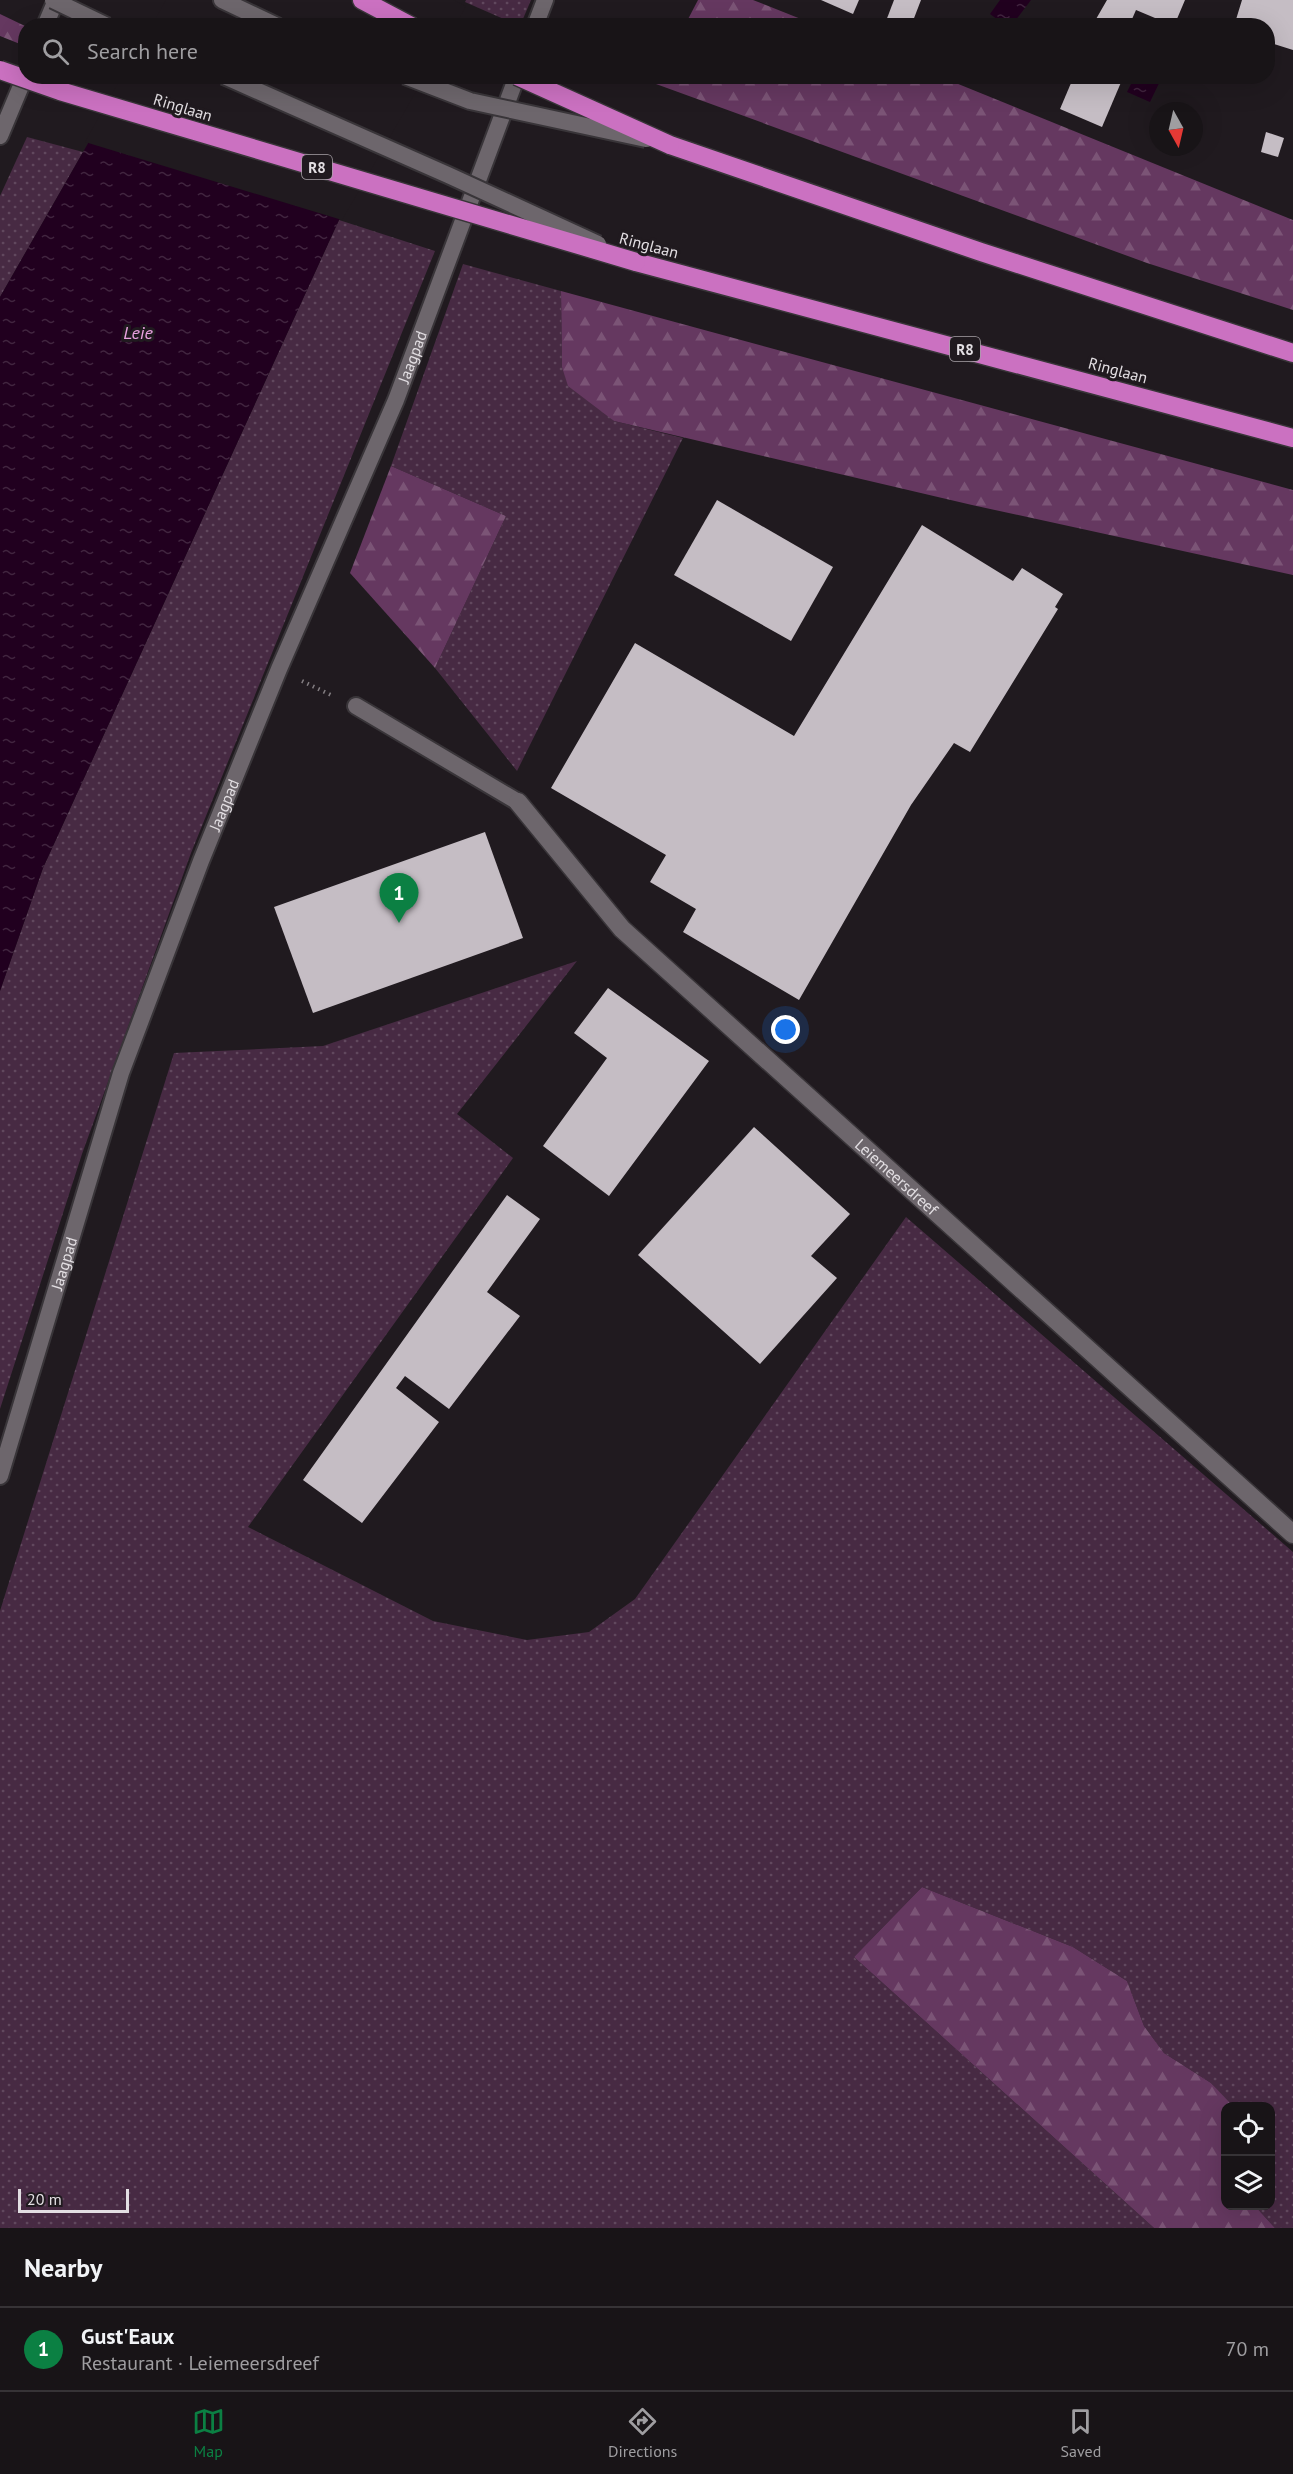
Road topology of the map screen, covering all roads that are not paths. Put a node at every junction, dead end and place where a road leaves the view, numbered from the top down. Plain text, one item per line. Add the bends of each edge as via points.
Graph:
1 (54, 0) edge
2 (222, 0) edge
3 (362, 0) edge
4 (545, 0) edge
5 (48, 18) edge
6 (91, 18) edge
7 (260, 18) edge
8 (396, 18) edge
9 (538, 18) edge
10 (0, 70) edge
11 (18, 76) edge
12 (22, 84) edge
13 (40, 84) edge
14 (242, 84) edge
15 (426, 84) edge
16 (514, 84) edge
17 (535, 84) edge
18 (0, 136) edge
19 (670, 145) junction
20 (636, 262) junction
21 (1293, 353) edge
22 (1293, 438) edge
23 (356, 706) dead end
24 (518, 802) joint
25 (0, 1476) edge
26 (1293, 1534) edge

1 - 5 lane
1 - 6 lane, bridge
2 - 7 lane
3 - 8 highway
4 - 9 lane
10 - 11 highway, Ringlaan / R8, bridge
12 - 18 lane
13 - 20 highway, Ringlaan / R8, bridge
14 - 20 lane, bridge
15 - 19 lane, bridge via 470,101
16 - 25 lane, Jaagpad via 396,400 279,669 121,1073
17 - 19 highway, bridge
19 - 21 highway via 981,252
20 - 22 highway, Ringlaan / R8
23 - 24 lane
24 - 26 street, Leiemeersdreef via 622,929

